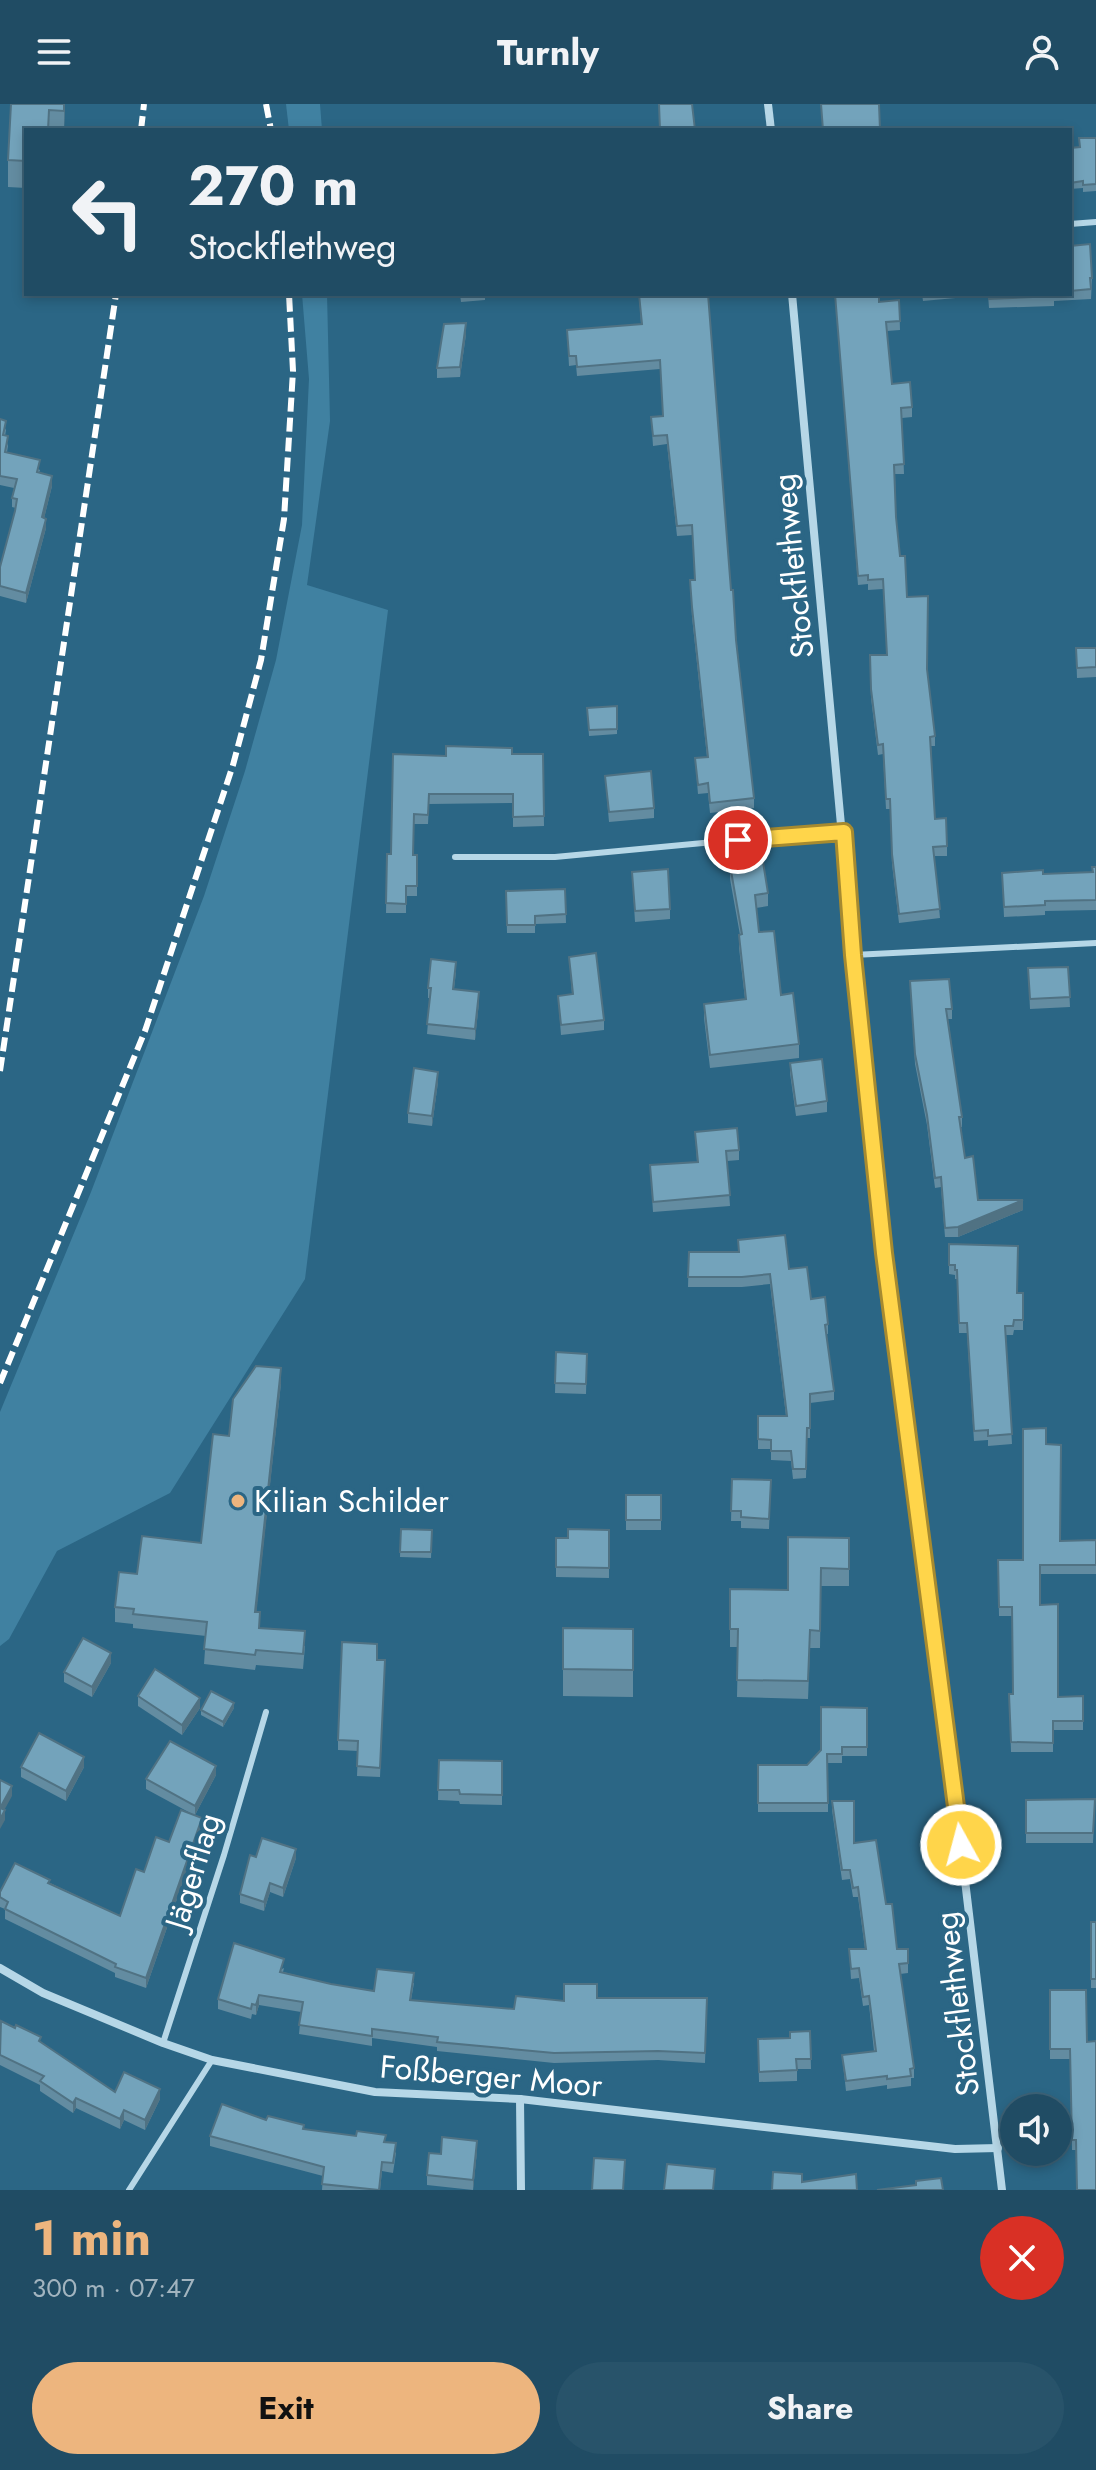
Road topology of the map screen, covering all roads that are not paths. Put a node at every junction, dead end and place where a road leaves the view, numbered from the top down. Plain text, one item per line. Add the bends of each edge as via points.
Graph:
1 (768, 104) edge
2 (771, 128) edge
3 (1096, 222) edge
4 (1072, 224) edge
5 (792, 296) edge
6 (844, 832) junction
7 (455, 857) dead end
8 (1096, 943) edge
9 (853, 955) junction
10 (266, 1712) dead end
11 (0, 1968) edge
12 (163, 2043) junction
13 (212, 2060) junction
14 (520, 2099) junction
15 (998, 2148) junction
16 (129, 2190) edge
17 (521, 2190) edge
18 (1002, 2190) edge

1 - 2 street
3 - 4 lane
5 - 6 street, Stockflethweg
6 - 7 lane via 555,857
6 - 9 street, Stockflethweg
8 - 9 lane
9 - 15 street, Stockflethweg via 884,1253
10 - 12 lane, Jägerflag
11 - 12 street, Foßberger Moor via 43,1993
12 - 13 street, Foßberger Moor
13 - 14 street, Foßberger Moor via 375,2092
13 - 16 lane
14 - 15 street, Foßberger Moor via 955,2149
14 - 17 street
15 - 18 street, Stockflethweg

